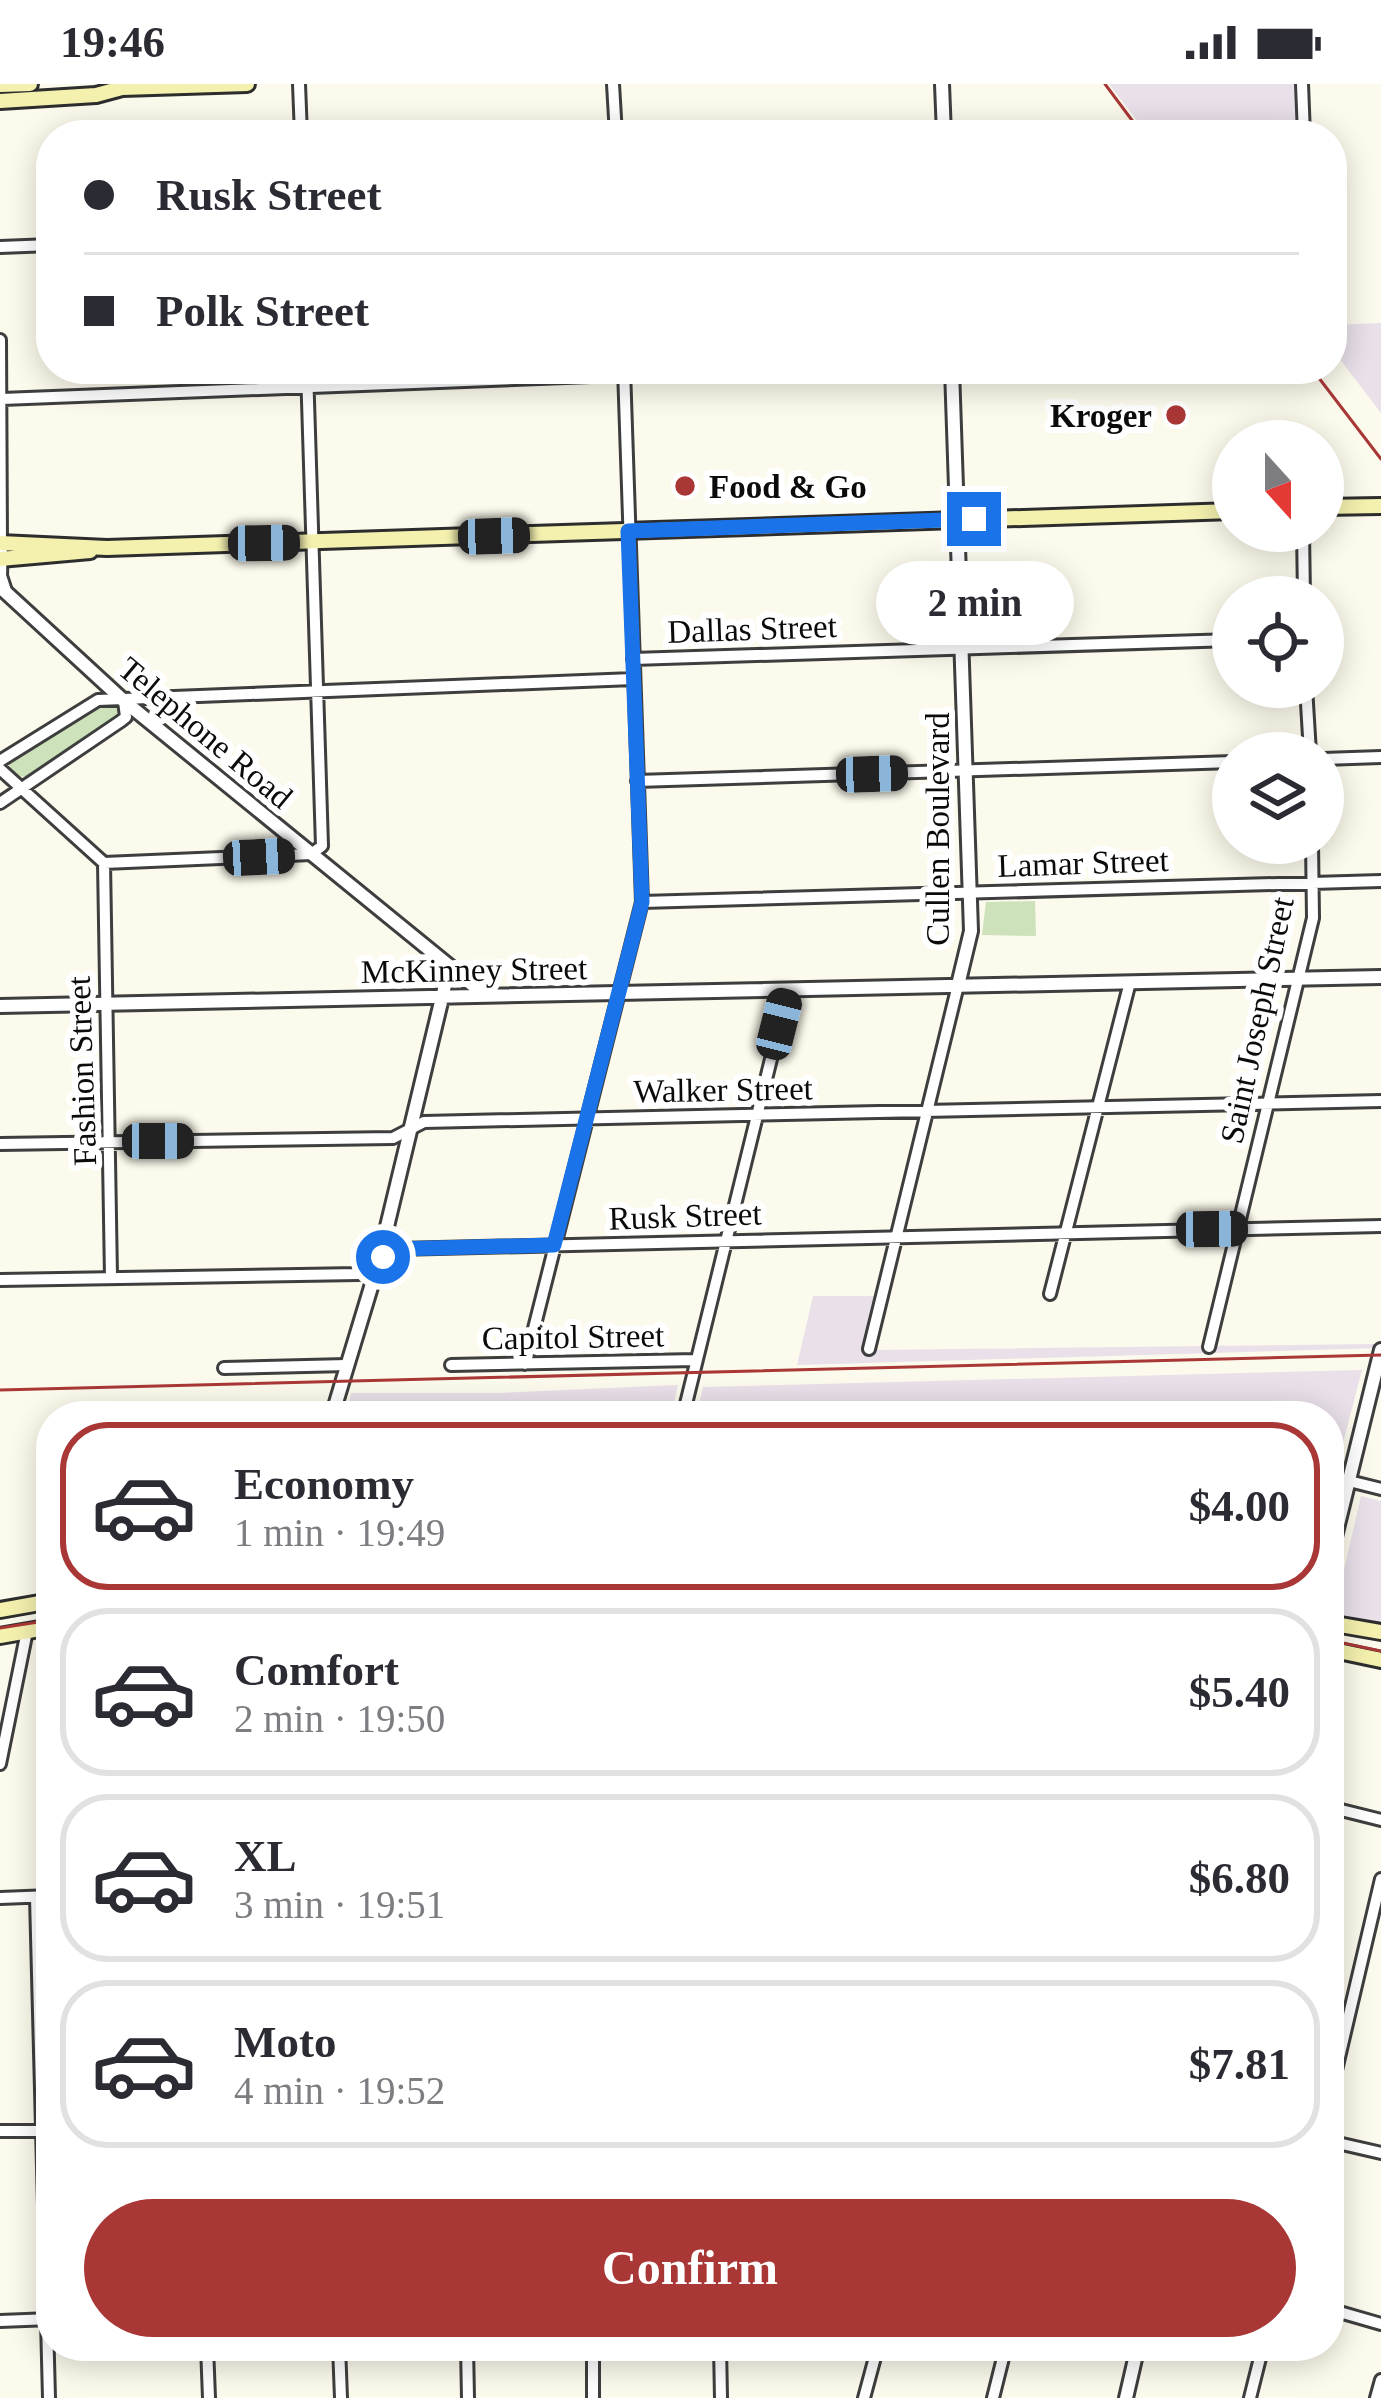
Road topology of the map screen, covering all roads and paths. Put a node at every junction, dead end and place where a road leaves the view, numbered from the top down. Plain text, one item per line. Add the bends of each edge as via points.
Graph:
1 (30, 84) edge
2 (105, 84) edge
3 (248, 84) edge
4 (299, 84) edge
5 (614, 84) edge
6 (942, 84) edge
7 (1302, 84) edge
8 (0, 85) edge
9 (122, 88) junction
10 (0, 101) edge
11 (300, 120) edge
12 (615, 120) edge
13 (943, 120) edge
14 (1303, 120) edge
15 (36, 246) edge
16 (0, 248) edge
17 (0, 340) edge
18 (370, 384) edge
19 (624, 384) edge
20 (952, 384) edge
21 (307, 387) junction
22 (2, 399) edge
23 (1381, 506) edge
24 (1344, 507) edge
25 (1212, 512) edge
26 (957, 520) junction
27 (628, 531) junction
28 (315, 542) junction
29 (0, 543) edge
30 (107, 548) junction
31 (0, 559) edge
32 (3, 590) edge
33 (1212, 641) edge
34 (963, 649) junction
35 (633, 659) junction
36 (633, 679) junction
37 (320, 691) junction
38 (124, 701) junction
39 (1381, 757) edge
40 (1344, 758) edge
41 (1212, 763) edge
42 (0, 765) edge
43 (966, 772) junction
44 (637, 781) junction
45 (24, 789) junction
46 (0, 803) edge
47 (311, 854) junction
48 (104, 863) junction
49 (1312, 864) edge
50 (1381, 881) edge
51 (1312, 883) junction
52 (970, 892) junction
53 (642, 902) junction
54 (446, 967) junction
55 (1381, 977) edge
56 (1295, 980) junction
57 (1130, 982) junction
58 (958, 985) junction
59 (788, 990) junction
60 (617, 993) junction
61 (485, 996) junction
62 (442, 998) junction
63 (105, 1004) junction
64 (0, 1006) edge
65 (1381, 1101) edge
66 (1266, 1103) junction
67 (1098, 1108) junction
68 (926, 1111) junction
69 (756, 1115) junction
70 (585, 1120) junction
71 (409, 1130) junction
72 (110, 1141) junction
73 (0, 1144) edge
74 (1381, 1226) edge
75 (1238, 1229) junction
76 (1066, 1232) junction
77 (896, 1235) junction
78 (726, 1241) junction
79 (554, 1245) junction
80 (378, 1264) junction
81 (111, 1277) junction
82 (0, 1280) edge
83 (1050, 1294) dead end
84 (1209, 1347) dead end
85 (869, 1349) dead end
86 (1381, 1350) edge
87 (696, 1360) junction
88 (525, 1364) junction
89 (347, 1365) junction
90 (451, 1365) dead end
91 (224, 1368) dead end
92 (336, 1401) edge
93 (686, 1401) edge
94 (1349, 1481) junction
95 (1381, 1489) edge
96 (1344, 1501) edge
97 (36, 1604) edge
98 (0, 1610) edge
99 (1344, 1626) edge
100 (36, 1630) edge
101 (27, 1631) junction
102 (1381, 1632) edge
103 (0, 1636) edge
104 (1344, 1652) edge
105 (1381, 1660) edge
106 (0, 1764) edge
107 (1344, 1811) edge
108 (1381, 1820) edge
109 (1381, 1879) edge
110 (36, 1897) edge
111 (0, 1898) edge
112 (1344, 2036) edge
113 (36, 2131) edge
114 (0, 2132) edge
115 (1344, 2144) edge
116 (1381, 2153) edge
117 (1344, 2313) edge
118 (36, 2320) edge
119 (0, 2321) edge
120 (1381, 2324) edge
121 (49, 2361) edge
122 (207, 2361) edge
123 (340, 2361) edge
124 (467, 2361) edge
125 (592, 2361) edge
126 (720, 2361) edge
127 (874, 2361) edge
128 (1002, 2361) edge
129 (1135, 2361) edge
130 (1259, 2361) edge
131 (1381, 2380) edge
132 (49, 2398) edge
133 (208, 2398) edge
134 (341, 2398) edge
135 (468, 2398) edge
136 (593, 2398) edge
137 (721, 2398) edge
138 (864, 2398) edge
139 (993, 2398) edge
140 (1126, 2398) edge
141 (1250, 2398) edge
142 (1376, 2398) edge

1 - 8 main road
2 - 9 main road
3 - 9 main road
4 - 11 street
5 - 12 street
6 - 13 street
7 - 14 street
9 - 10 main road
15 - 16 street
17 - 22 street
18 - 21 street
19 - 27 street
20 - 26 street, Cullen Boulevard
21 - 22 street
21 - 28 street
22 - 29 street
23 - 24 main road
25 - 26 main road
26 - 27 main road
26 - 34 street, Cullen Boulevard
27 - 28 main road
27 - 35 street
28 - 30 main road
28 - 37 street
29 - 30 main road
29 - 31 street, Telephone Road
30 - 31 main road
31 - 32 street, Telephone Road
32 - 38 street, Telephone Road
33 - 34 street, Dallas Street
34 - 35 street, Dallas Street
34 - 43 street, Cullen Boulevard
35 - 36 street
36 - 37 street, Dallas Street
36 - 44 street
37 - 38 street, Dallas Street
37 - 47 street via 325,836
38 - 42 street, Dallas Street via 98,700
38 - 45 street via 126,717
38 - 47 street, Telephone Road
39 - 40 street
41 - 43 street
42 - 45 street
43 - 44 street
43 - 52 street, Cullen Boulevard
44 - 53 street
45 - 46 street
45 - 48 street
47 - 48 street
47 - 54 street, Telephone Road
48 - 63 street, Fashion Street
49 - 51 street, Saint Joseph Street
50 - 51 street, Lamar Street
51 - 52 street, Lamar Street
51 - 56 street, Saint Joseph Street via 1313,918
52 - 53 street, Lamar Street
52 - 58 street, Cullen Boulevard
53 - 60 street
54 - 61 street, Telephone Road
54 - 62 street
55 - 56 street, McKinney Street
56 - 57 street, McKinney Street
56 - 66 street, Saint Joseph Street
57 - 58 street, McKinney Street
57 - 67 street
58 - 59 street, McKinney Street
58 - 68 street, Cullen Boulevard
59 - 60 street, McKinney Street
59 - 69 street
60 - 61 street, McKinney Street
60 - 70 street
61 - 62 street, McKinney Street
62 - 63 street, McKinney Street
62 - 71 street
63 - 64 street, McKinney Street
63 - 72 street, Fashion Street
65 - 66 street, Walker Street
66 - 67 street, Walker Street
66 - 75 street, Saint Joseph Street
67 - 68 street, Walker Street
67 - 76 street
68 - 69 street, Walker Street
68 - 77 street, Cullen Boulevard
69 - 70 street, Walker Street
69 - 78 street
70 - 71 street, Walker Street via 424,1122
70 - 79 street
71 - 72 street, Walker Street via 393,1138
71 - 80 street
72 - 73 street, Walker Street
72 - 81 street, Fashion Street
74 - 75 street, Rusk Street
75 - 76 street, Rusk Street
75 - 84 street, Saint Joseph Street
76 - 77 street, Rusk Street
76 - 83 street
77 - 78 street, Rusk Street
77 - 85 street, Cullen Boulevard
78 - 79 street, Rusk Street
78 - 87 street
79 - 80 street, Rusk Street via 397,1249
79 - 88 street
80 - 81 street, Rusk Street via 359,1274
80 - 89 street
81 - 82 street, Rusk Street
86 - 94 street
87 - 88 street, Capitol Street
87 - 93 street
88 - 90 street, Capitol Street
89 - 91 street
89 - 92 street
94 - 95 street
94 - 96 street
97 - 98 main road
99 - 102 main road
100 - 101 main road
101 - 103 main road
101 - 106 street
104 - 105 main road
107 - 108 street
109 - 112 street
110 - 111 street
113 - 114 street
115 - 116 street
117 - 120 street
118 - 119 street
121 - 132 street
122 - 133 street
123 - 134 street
124 - 135 street
125 - 136 street
126 - 137 street
127 - 138 street
128 - 139 street
129 - 140 street
130 - 141 street
131 - 142 street

